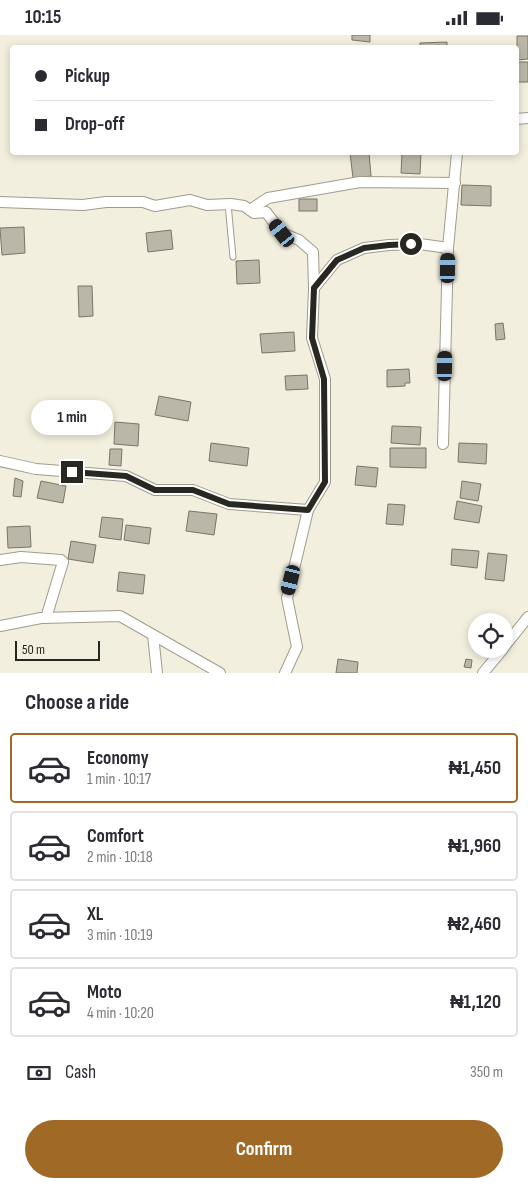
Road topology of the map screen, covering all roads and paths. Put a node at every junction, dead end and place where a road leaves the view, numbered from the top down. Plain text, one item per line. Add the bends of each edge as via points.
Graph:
1 (457, 155) edge
2 (455, 183) junction
3 (0, 202) edge
4 (228, 205) junction
5 (250, 210) junction
6 (448, 248) junction
7 (233, 257) dead end
8 (314, 288) junction
9 (443, 444) dead end
10 (0, 461) edge
11 (308, 510) junction
12 (0, 560) edge
13 (528, 617) edge
14 (46, 618) junction
15 (0, 626) edge
16 (154, 635) junction
17 (513, 636) edge
18 (495, 658) edge
19 (157, 673) edge
20 (220, 673) edge
21 (284, 673) edge
22 (483, 673) edge

1 - 2 street
2 - 5 street via 360,182 268,198
2 - 6 street
3 - 4 street via 83,205 143,202 155,206 190,200 207,205
4 - 5 street via 244,206
4 - 7 lane
5 - 8 street via 266,212 282,233 299,240 313,252
6 - 8 street via 420,244 364,248 337,260
6 - 9 street
8 - 11 street via 312,338 324,379 325,482
10 - 11 street via 36,469 126,476 155,490 193,490 229,504
11 - 21 street via 287,597 297,647
12 - 14 street via 21,557 63,562
13 - 17 street
14 - 15 street
14 - 16 street via 120,616
16 - 19 street
16 - 20 street
18 - 22 street

